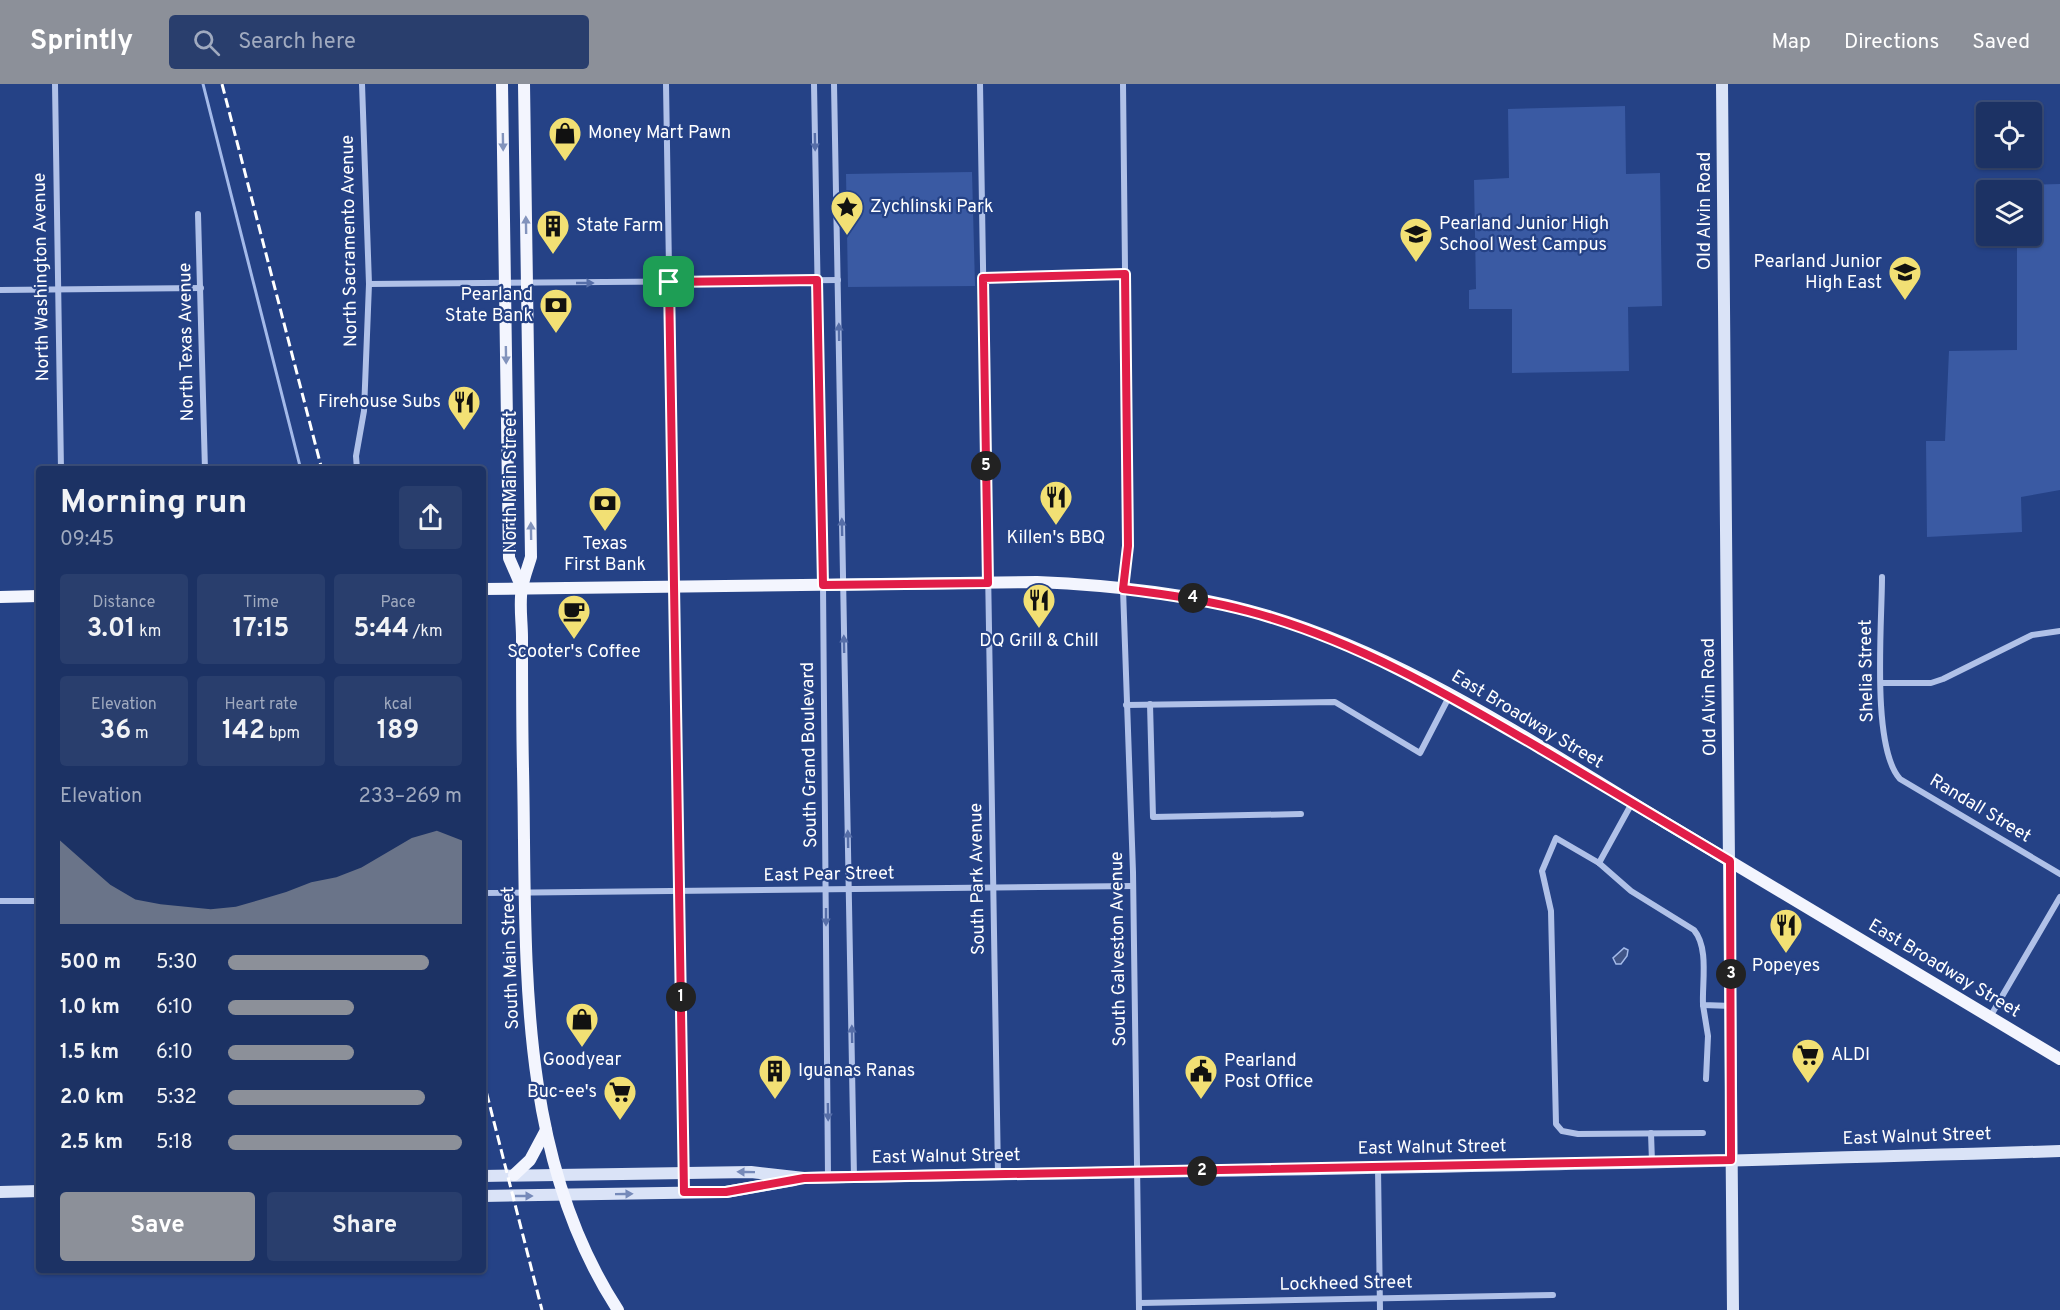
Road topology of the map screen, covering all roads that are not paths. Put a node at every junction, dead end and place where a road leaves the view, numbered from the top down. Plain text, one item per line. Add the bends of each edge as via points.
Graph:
1 (55, 84) edge
2 (362, 84) edge
3 (502, 84) edge
4 (524, 84) edge
5 (666, 84) edge
6 (814, 84) edge
7 (834, 84) edge
8 (980, 84) edge
9 (1123, 84) edge
10 (1722, 84) edge
11 (198, 214) dead end
12 (1125, 274) junction
13 (983, 278) junction
14 (817, 280) junction
15 (838, 280) junction
16 (669, 282) junction
17 (369, 284) junction
18 (505, 284) junction
19 (527, 284) junction
20 (56, 288) junction
21 (201, 288) junction
22 (0, 290) edge
23 (61, 466) edge
24 (205, 466) edge
25 (357, 466) edge
26 (1882, 577) dead end
27 (988, 583) junction
28 (823, 585) junction
29 (843, 585) junction
30 (522, 588) junction
31 (673, 588) junction
32 (486, 589) edge
33 (1123, 589) junction
34 (36, 596) edge
35 (0, 597) edge
36 (2060, 631) edge
37 (1882, 683) junction
38 (1450, 695) junction
39 (1150, 704) junction
40 (1125, 705) junction
41 (1890, 765) joint
42 (1632, 803) junction
43 (1301, 814) dead end
44 (1730, 861) junction
45 (1599, 863) junction
46 (2060, 874) edge
47 (1133, 886) junction
48 (993, 888) junction
49 (826, 890) junction
50 (849, 890) junction
51 (678, 892) junction
52 (486, 893) edge
53 (526, 893) junction
54 (2060, 897) edge
55 (0, 901) edge
56 (36, 901) edge
57 (1703, 1005) junction
58 (1732, 1006) junction
59 (1990, 1017) junction
60 (2060, 1059) edge
61 (1706, 1078) dead end
62 (546, 1130) junction
63 (1651, 1133) junction
64 (1703, 1133) dead end
65 (2060, 1150) edge
66 (1731, 1160) junction
67 (1652, 1162) junction
68 (1378, 1167) junction
69 (684, 1173) junction
70 (1137, 1173) junction
71 (998, 1174) junction
72 (514, 1175) junction
73 (558, 1175) junction
74 (486, 1176) edge
75 (828, 1177) junction
76 (854, 1177) junction
77 (804, 1178) junction
78 (36, 1191) edge
79 (0, 1192) edge
80 (684, 1192) junction
81 (565, 1195) junction
82 (486, 1196) edge
83 (1553, 1295) dead end
84 (1380, 1299) junction
85 (1140, 1307) edge
86 (618, 1310) edge
87 (1380, 1310) edge
88 (1733, 1310) edge

1 - 20 street, North Washington Avenue
2 - 17 street, North Sacramento Avenue
3 -> 18 main road, North Main Street
19 -> 4 main road, North Main Street
5 - 16 street
6 -> 14 street, South Grand Boulevard
7 - 15 street, South Grand Boulevard
8 - 13 street, South Park Avenue
9 - 12 street, South Galveston Avenue
10 - 44 street, Old Alvin Road
11 - 21 street, North Texas Avenue
12 - 13 street
12 - 33 street, South Galveston Avenue via 1128,546
13 - 27 street, South Park Avenue
14 - 15 street
14 - 16 street
14 - 28 street, South Grand Boulevard
29 -> 15 street, South Grand Boulevard
19 -> 16 street
16 - 31 street
17 - 18 street
17 - 25 street, North Sacramento Avenue via 364,411
18 - 19 street
18 -> 30 main road, North Main Street via 509,558
30 -> 19 main road, North Main Street via 531,557
20 - 21 street
20 - 22 street
20 - 23 street, North Washington Avenue
21 - 24 street, North Texas Avenue
26 - 37 street, Shelia Street
27 - 29 main road, East Broadway Street
27 - 33 main road, East Broadway Street via 1056,583
27 - 48 street, South Park Avenue
28 - 29 main road, East Broadway Street
28 - 31 main road, East Broadway Street
28 - 49 street, South Grand Boulevard
50 -> 29 street, South Grand Boulevard
30 - 31 main road, East Broadway Street
30 - 32 main road, East Broadway Street
30 - 53 main road, South Main Street
31 - 51 street
33 - 38 main road, East Broadway Street via 1193,598 1286,623 1361,652
33 - 40 street, South Galveston Avenue
34 - 35 main road
36 - 37 street via 2032,634 1931,683
37 - 41 street, Shelia Street via 1883,736
38 - 39 street via 1420,753 1335,702
38 - 42 main road, East Broadway Street
39 - 40 street
39 - 43 street via 1153,817
40 - 47 street, South Galveston Avenue
41 - 46 street, Randall Street via 1900,779
42 - 44 main road, East Broadway Street
42 - 45 street
44 - 58 street, Old Alvin Road
44 - 59 main road, East Broadway Street
45 - 57 street via 1631,891 1701,938
45 - 63 street via 1556,838 1542,871 1551,911 1556,1124 1562,1131 1578,1134
47 - 48 street, East Pear Street
47 - 70 street, South Galveston Avenue
48 - 50 street, East Pear Street
48 - 71 street, South Park Avenue
49 - 50 street, East Pear Street
49 - 51 street, East Pear Street
49 -> 75 street, South Grand Boulevard
76 -> 50 street, South Grand Boulevard
51 - 53 street, East Pear Street
51 - 69 street
52 - 53 street, East Pear Street
53 - 62 main road, South Main Street via 529,1004
54 - 59 street
55 - 56 street
57 - 58 street
57 - 61 street via 1708,1036
58 - 66 street, Old Alvin Road
59 - 60 main road, East Broadway Street
62 - 72 main road via 530,1160
62 - 73 main road, South Main Street
63 - 64 street
63 - 67 street
65 - 66 street, East Walnut Street
66 - 67 street, East Walnut Street
66 - 88 street, Old Alvin Road
67 - 68 street, East Walnut Street
68 - 70 street, East Walnut Street
68 - 84 street
69 - 73 street, East Walnut Street
77 -> 69 street, East Walnut Street via 751,1172
69 - 80 street
70 - 71 street, East Walnut Street
70 - 85 street, South Galveston Avenue
71 - 76 street, East Walnut Street
72 - 73 street, East Walnut Street
72 - 74 street, East Walnut Street
73 - 81 main road, South Main Street
75 - 76 street, East Walnut Street
75 - 77 street, East Walnut Street
77 - 80 street, East Walnut Street via 726,1192
78 - 79 street
81 -> 80 street, East Walnut Street
82 -> 81 street, East Walnut Street
81 - 86 main road, South Main Street via 579,1236
83 - 84 street, Lockheed Street
84 - 85 street, Lockheed Street
84 - 87 street

